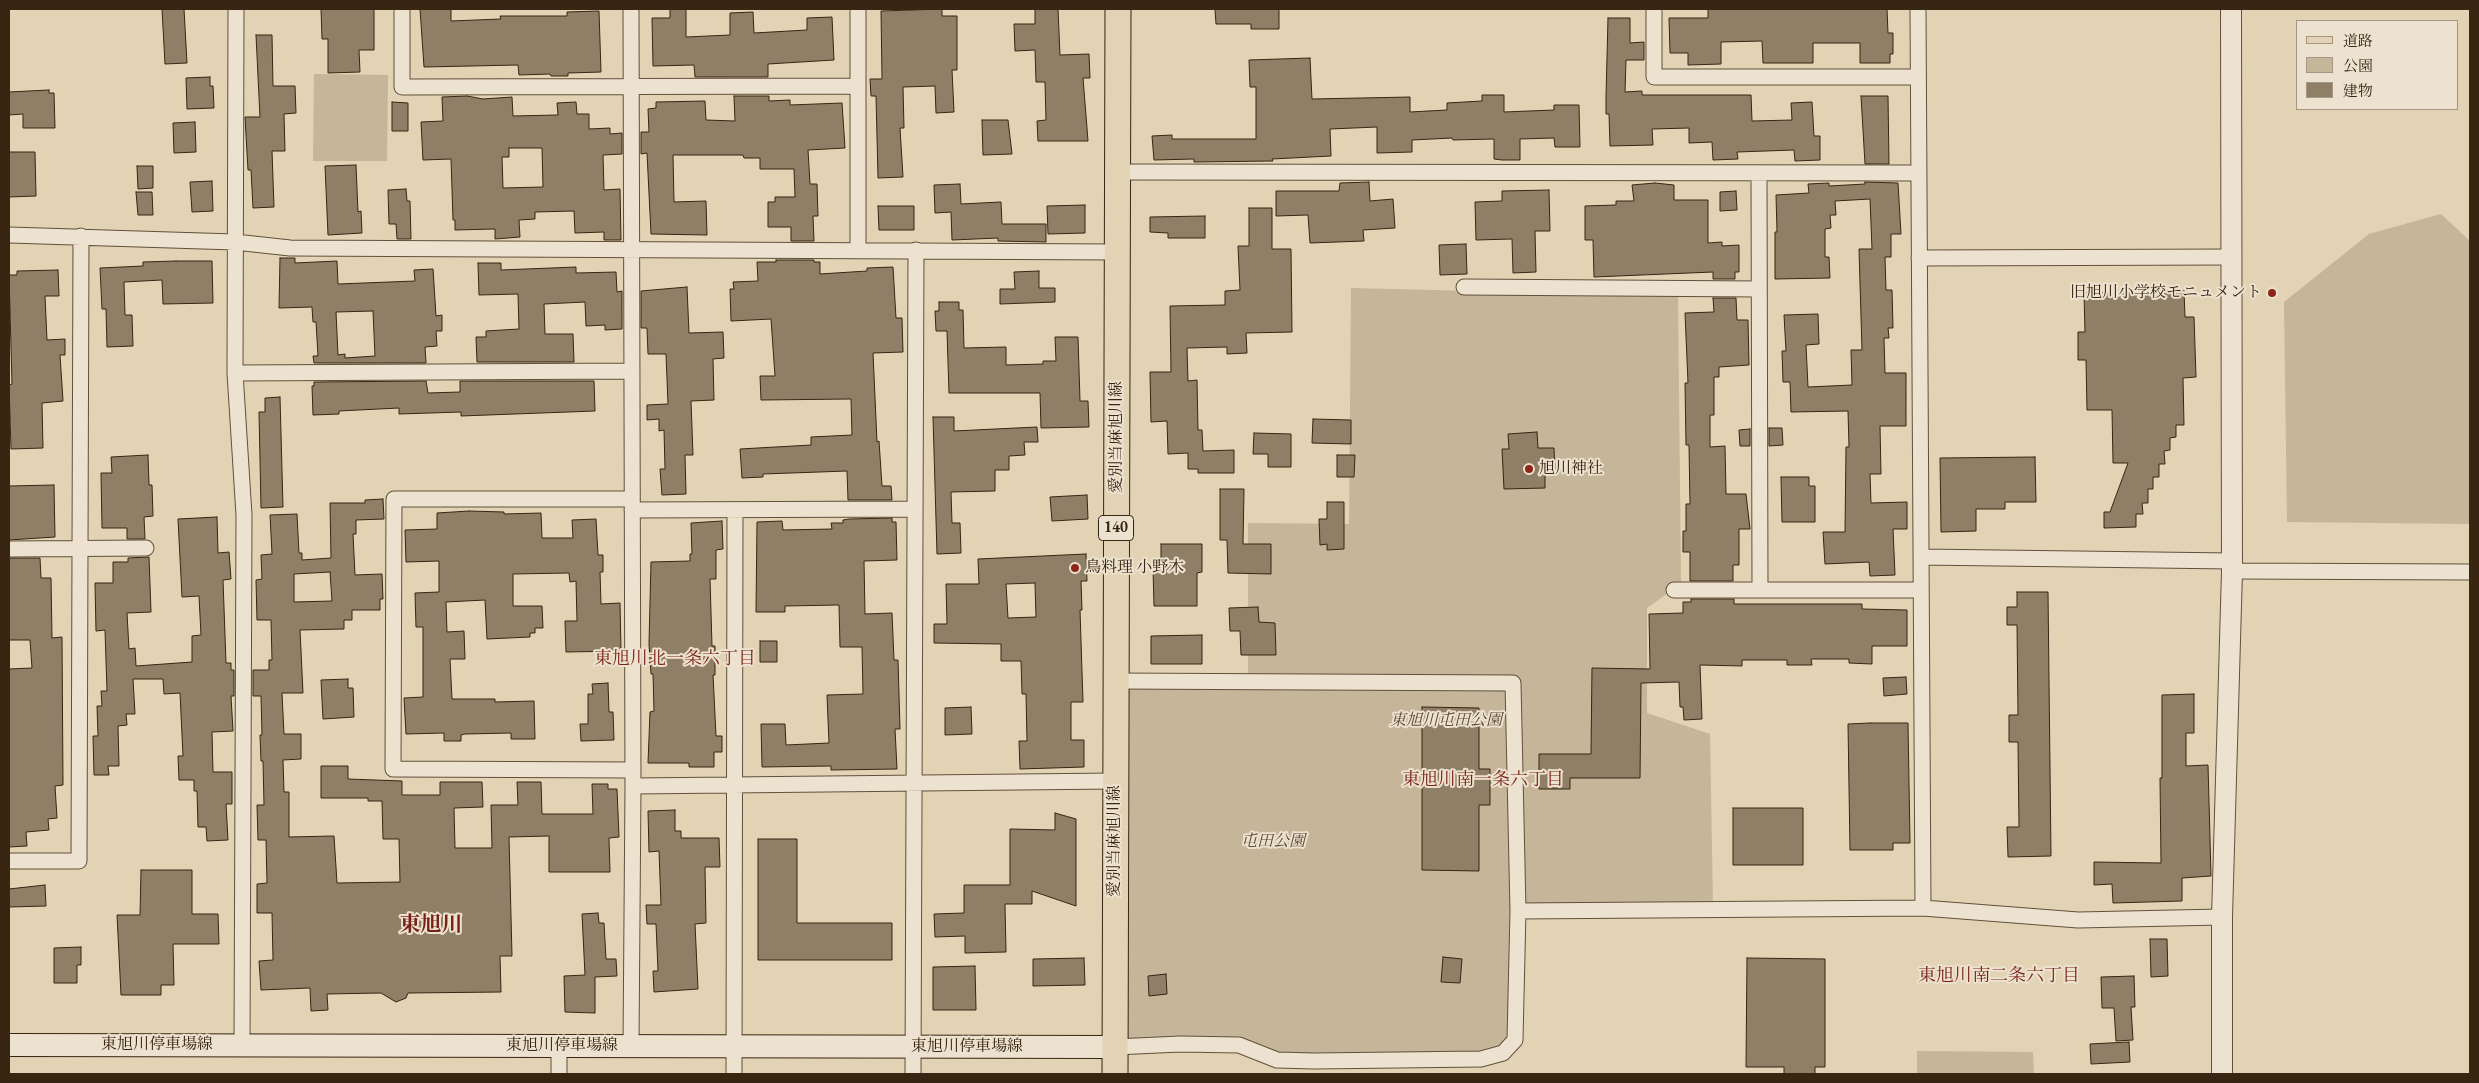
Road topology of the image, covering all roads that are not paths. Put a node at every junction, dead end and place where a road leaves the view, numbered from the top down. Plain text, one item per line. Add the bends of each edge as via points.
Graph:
1 (236, 9) edge
2 (402, 9) edge
3 (631, 9) edge
4 (858, 9) edge
5 (1118, 9) edge
6 (1654, 9) edge
7 (1918, 9) edge
8 (2231, 9) edge
9 (1918, 77) junction
10 (631, 86) junction
11 (858, 86) junction
12 (1117, 172) junction
13 (1759, 173) junction
14 (1919, 173) junction
15 (9, 235) edge
16 (81, 236) junction
17 (235, 242) junction
18 (631, 250) junction
19 (858, 250) junction
20 (916, 250) junction
21 (1117, 252) junction
22 (2232, 257) junction
23 (1919, 258) junction
24 (1464, 287) dead end
25 (1759, 289) junction
26 (632, 372) junction
27 (235, 373) junction
28 (632, 505) junction
29 (915, 509) junction
30 (735, 510) junction
31 (146, 548) dead end
32 (9, 549) edge
33 (79, 549) junction
34 (1921, 557) junction
35 (2232, 566) junction
36 (2470, 572) edge
37 (1674, 590) dead end
38 (1760, 590) junction
39 (1921, 590) junction
40 (1116, 681) junction
41 (632, 770) junction
42 (1115, 781) junction
43 (914, 783) junction
44 (734, 785) junction
45 (633, 786) junction
46 (9, 860) edge
47 (1923, 908) junction
48 (1518, 911) junction
49 (2222, 917) junction
50 (9, 1045) edge
51 (242, 1046) junction
52 (559, 1046) junction
53 (631, 1046) junction
54 (734, 1046) junction
55 (912, 1046) junction
56 (1115, 1047) junction
57 (1314, 1068) edge
58 (559, 1074) edge
59 (734, 1074) edge
60 (913, 1074) edge
61 (1114, 1074) edge
62 (2222, 1074) edge

1 - 17 street
2 - 10 street via 402,87
3 - 10 street
4 - 11 street
5 - 12 main road, 愛別当麻旭川線 / 140
6 - 9 street via 1654,77
7 - 9 street
8 - 22 street
9 - 14 street
10 - 11 street
10 - 18 street
11 - 19 street
12 - 13 street
12 - 21 main road, 愛別当麻旭川線 / 140
13 - 14 street
13 - 25 street
14 - 23 street
15 - 16 street
16 - 17 street
16 - 33 street
17 - 18 street via 290,248
17 - 27 street
18 - 19 street
18 - 26 street
19 - 20 street
20 - 21 street
20 - 29 street
21 - 40 main road, 愛別当麻旭川線 / 140
22 - 23 street
22 - 35 street
23 - 34 street
24 - 25 street
25 - 38 street
26 - 27 street
26 - 28 street
27 - 51 street via 244,515
28 - 30 street
28 - 41 street
28 - 41 street via 394,499 393,769
29 - 30 street
29 - 43 street
30 - 44 street
31 - 33 street
32 - 33 street
33 - 46 street via 79,861
34 - 35 street
34 - 39 street
35 - 36 street
35 - 49 street
37 - 38 street
38 - 39 street
39 - 47 street
40 - 42 main road, 愛別当麻旭川線 / 140
40 - 48 street via 1513,684
41 - 45 street
42 - 43 street
42 - 56 main road, 愛別当麻旭川線 / 140
43 - 44 street
43 - 55 street
44 - 45 street
44 - 54 street
45 - 53 street
47 - 48 street
47 - 49 street via 2078,920
48 - 57 street via 1515,1040 1502,1053 1481,1058
49 - 62 street
50 - 51 main road, 東旭川停車場線
51 - 52 main road, 東旭川停車場線
52 - 53 main road, 東旭川停車場線
52 - 58 street
53 - 54 main road, 東旭川停車場線
54 - 55 main road, 東旭川停車場線
54 - 59 street
55 - 56 main road, 東旭川停車場線
55 - 60 street
56 - 57 street via 1240,1045 1277,1060
56 - 61 main road, 愛別当麻旭川線 / 140

